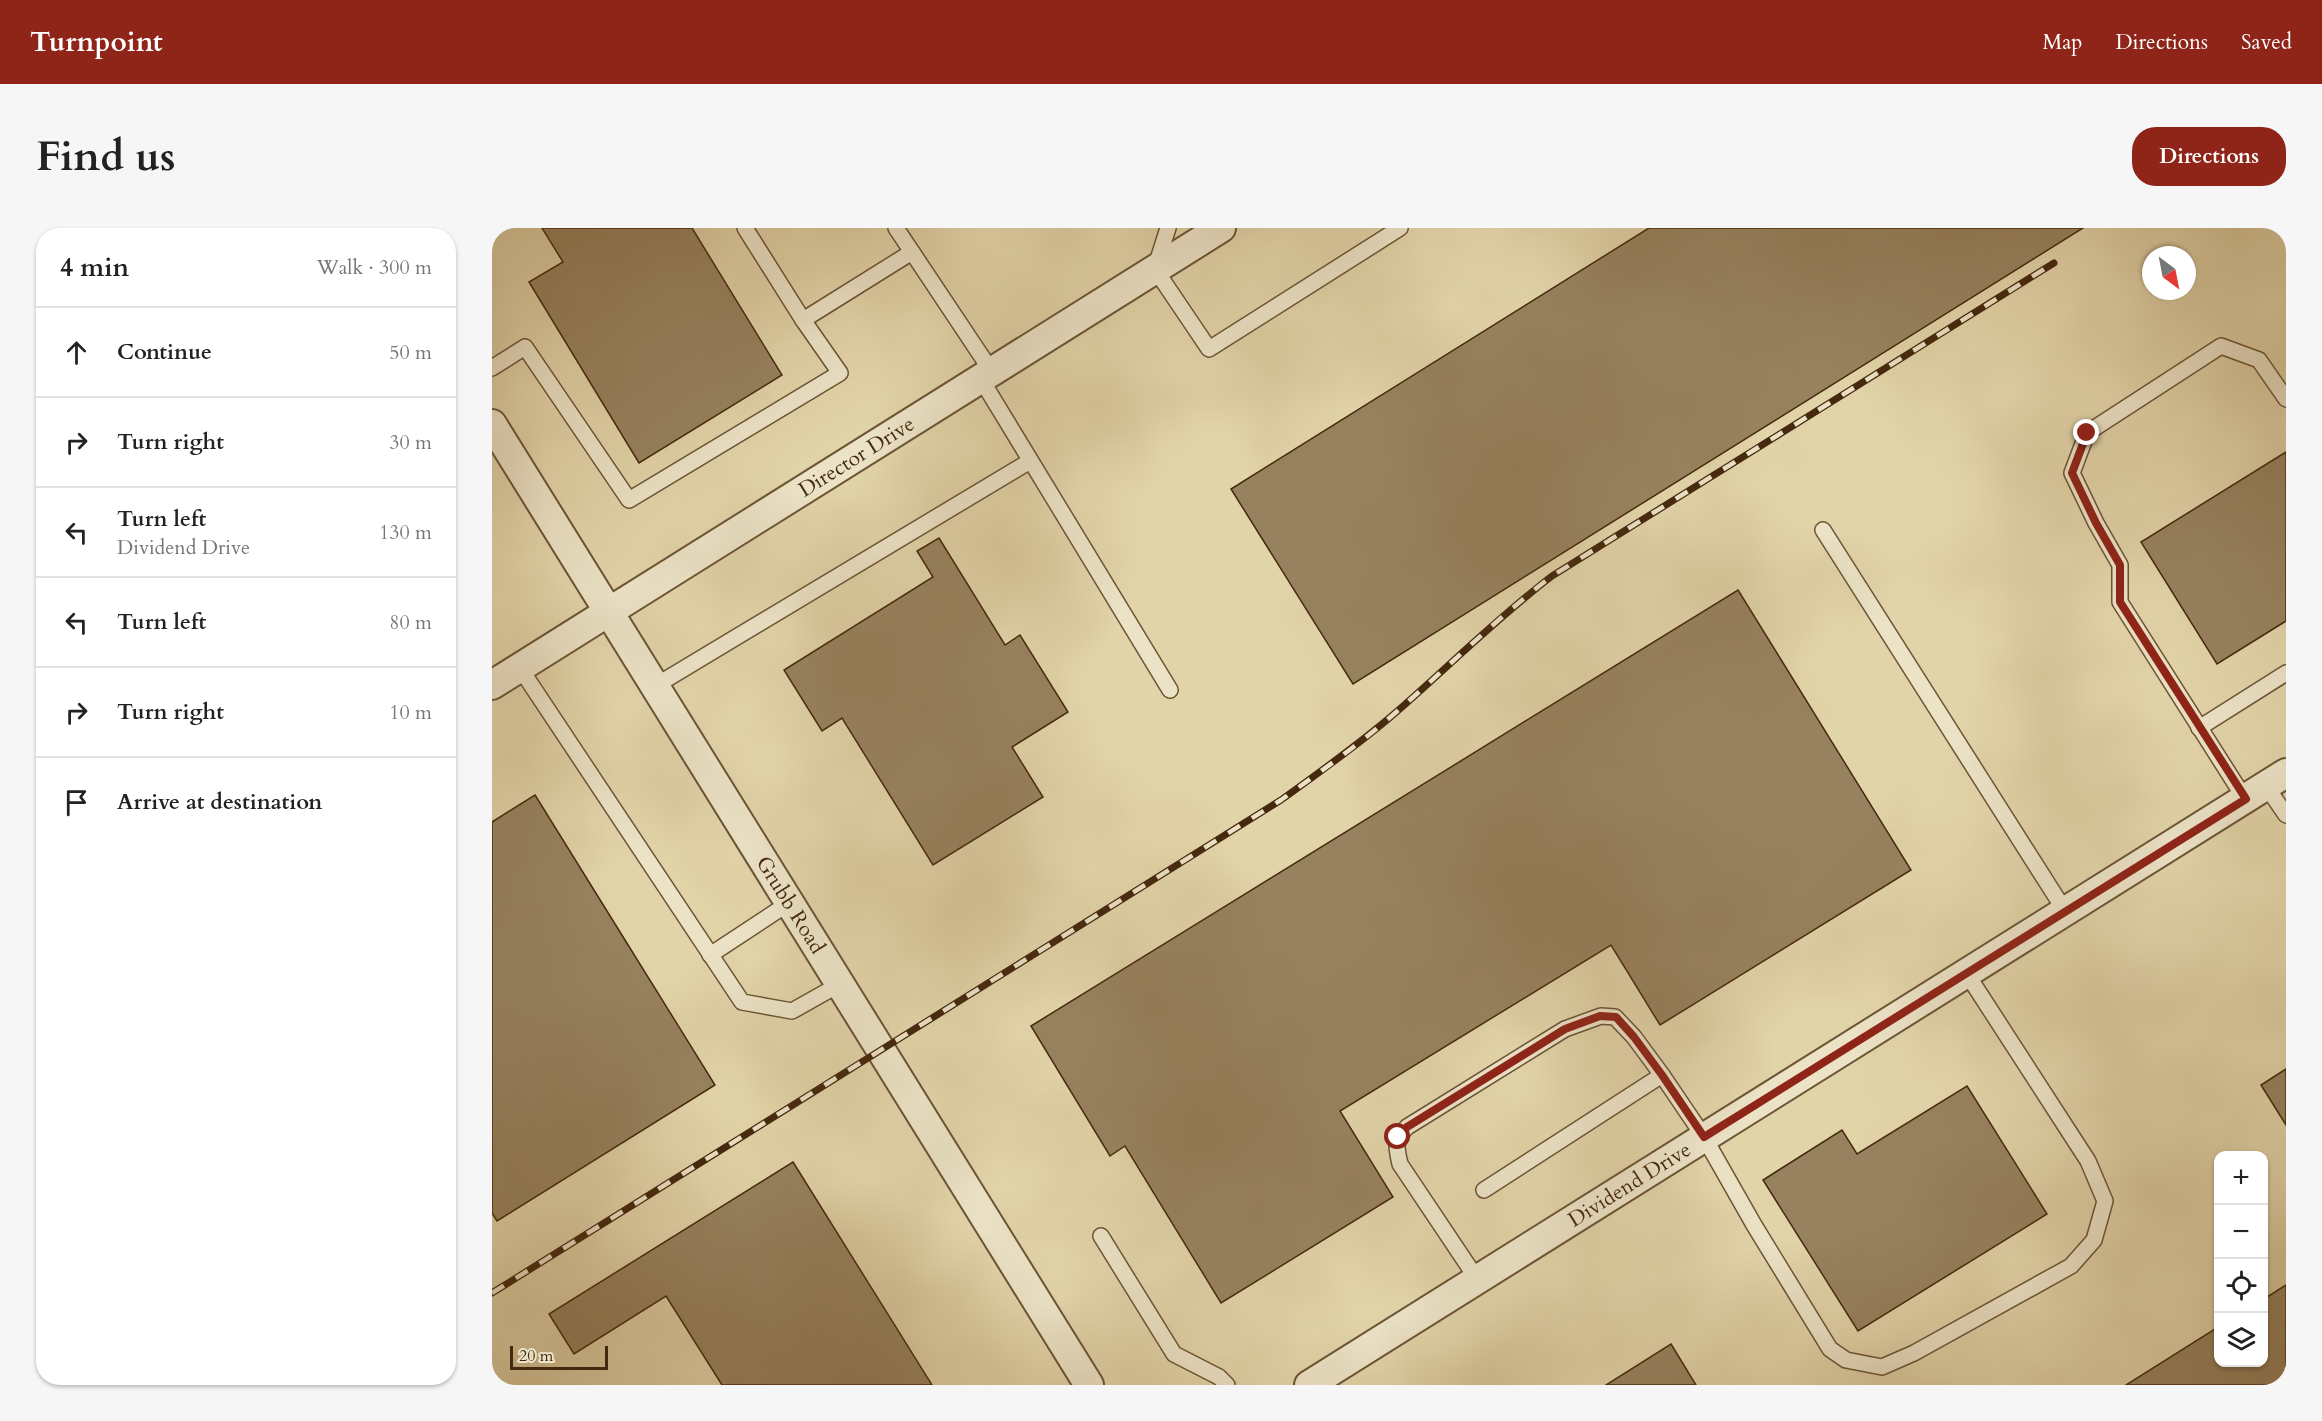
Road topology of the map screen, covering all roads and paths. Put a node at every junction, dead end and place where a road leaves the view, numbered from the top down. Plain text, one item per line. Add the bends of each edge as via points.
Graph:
1 (745, 228) edge
2 (896, 228) edge
3 (1168, 228) edge
4 (1221, 228) edge
5 (1400, 228) edge
6 (912, 252) junction
7 (1155, 269) junction
8 (803, 320) junction
9 (492, 368) edge
10 (986, 375) junction
11 (2286, 399) edge
12 (492, 424) edge
13 (1030, 461) junction
14 (1822, 530) dead end
15 (608, 612) junction
16 (520, 668) junction
17 (2286, 673) edge
18 (492, 686) edge
19 (655, 686) junction
20 (1170, 690) dead end
21 (2199, 728) junction
22 (2266, 786) edge
23 (2286, 815) edge
24 (789, 903) junction
25 (2065, 911) junction
26 (710, 955) junction
27 (1966, 974) junction
28 (840, 984) junction
29 (1662, 1075) junction
30 (1704, 1137) junction
31 (1484, 1190) dead end
32 (1101, 1236) dead end
33 (1477, 1279) junction
34 (1089, 1385) edge
35 (1227, 1385) edge
36 (1309, 1385) edge

1 - 8 lane
2 - 6 lane
3 - 7 lane
4 - 7 street, Director Drive
5 - 7 lane via 1209,349
6 - 8 lane
6 - 10 lane
7 - 10 street, Director Drive
8 - 9 lane via 840,373 629,500 525,346
10 - 13 lane
10 - 15 street, Director Drive
11 - 21 lane via 2259,360 2221,346 2087,433 2072,473 2120,565 2120,602
12 - 15 street, Grubb Road
13 - 19 lane
13 - 20 lane
14 - 25 lane
15 - 16 street, Director Drive
15 - 19 street, Grubb Road
16 - 18 street, Director Drive
16 - 26 lane
17 - 21 lane
19 - 24 street, Grubb Road
21 - 22 lane
22 - 23 lane
22 - 25 street, Dividend Drive
24 - 26 lane
24 - 28 street, Grubb Road
25 - 27 street, Dividend Drive
26 - 28 lane via 742,1002 792,1011
27 - 30 street, Dividend Drive
27 - 30 lane via 2088,1161 2105,1201 2094,1240 2072,1266 1882,1367 1846,1360 1830,1349
28 - 34 street, Grubb Road
29 - 30 lane
29 - 31 lane
29 - 33 lane via 1616,1017 1600,1016 1565,1029 1407,1127 1398,1137 1400,1164
30 - 33 street, Dividend Drive
32 - 35 lane via 1174,1354
33 - 36 street, Dividend Drive

